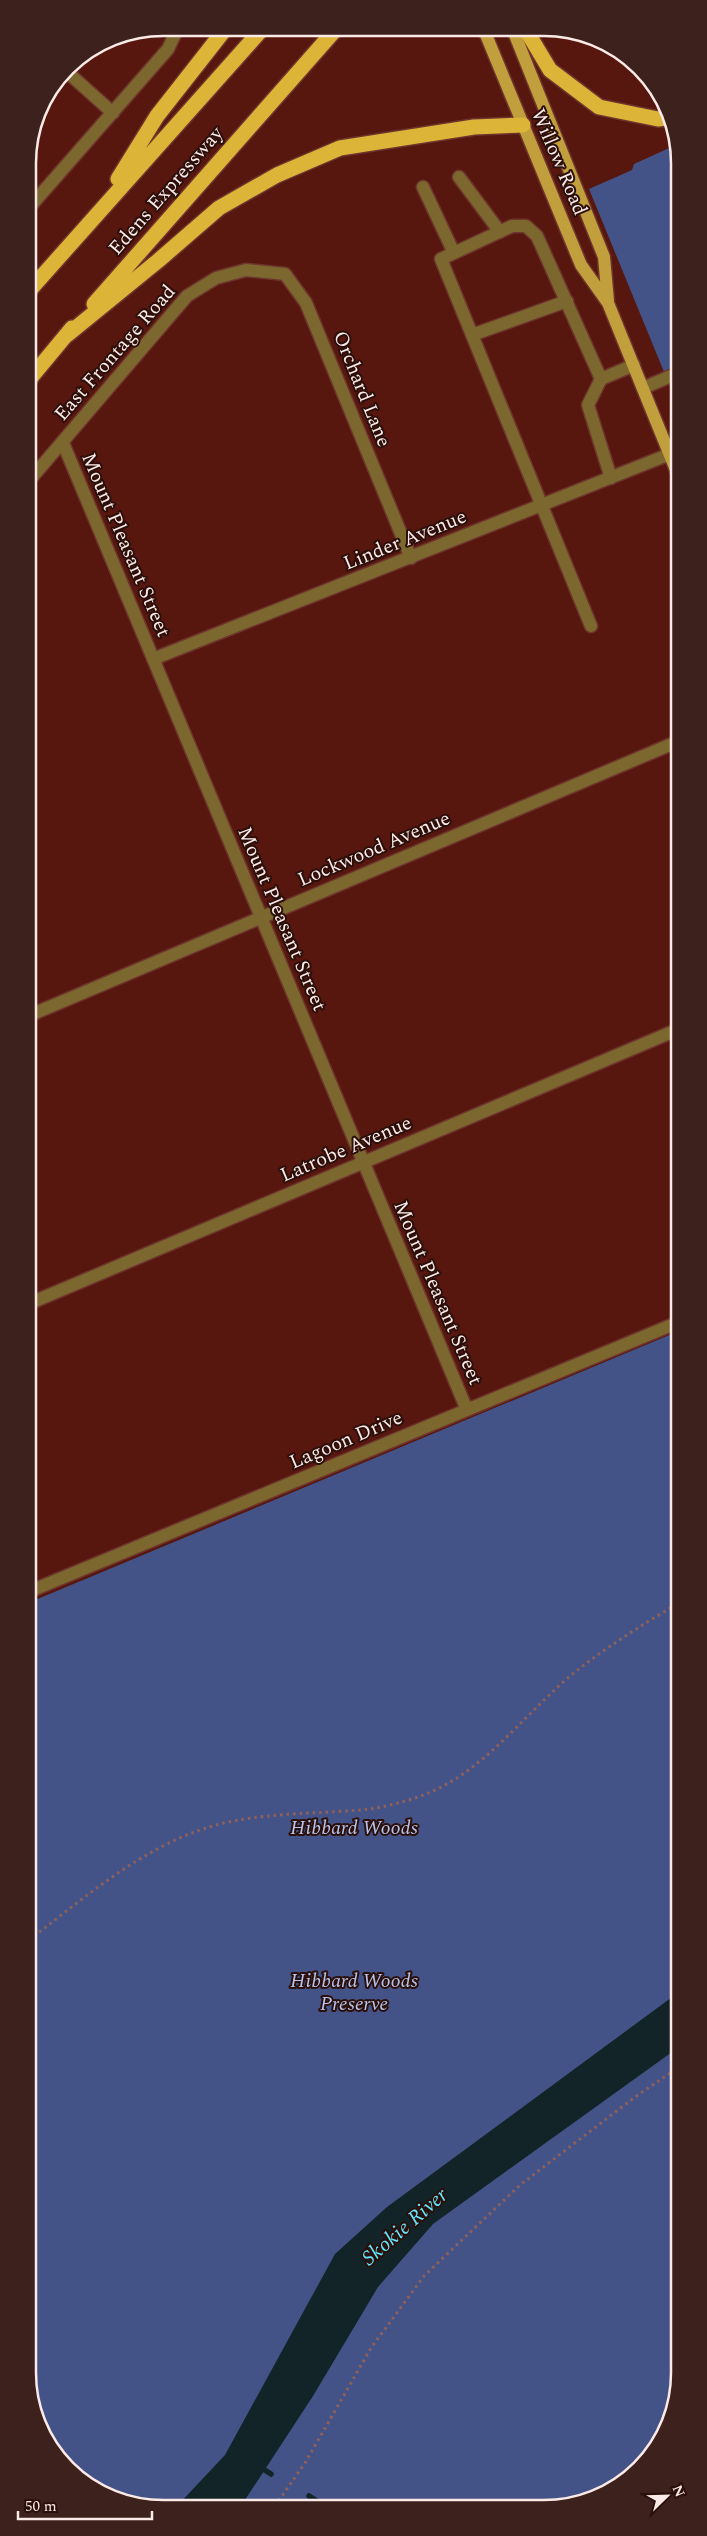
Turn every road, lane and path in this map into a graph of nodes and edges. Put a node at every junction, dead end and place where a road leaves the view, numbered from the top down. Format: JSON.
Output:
{"nodes":[{"id":1,"x":487,"y":36,"type":"edge"},
{"id":2,"x":515,"y":36,"type":"edge"},
{"id":3,"x":530,"y":36,"type":"edge"},
{"id":4,"x":174,"y":37,"type":"edge"},
{"id":5,"x":219,"y":37,"type":"edge"},
{"id":6,"x":255,"y":37,"type":"edge"},
{"id":7,"x":329,"y":37,"type":"edge"},
{"id":8,"x":71,"y":76,"type":"edge"},
{"id":9,"x":113,"y":113,"type":"junction"},
{"id":10,"x":662,"y":118,"type":"edge"},
{"id":11,"x":523,"y":125,"type":"junction"},
{"id":12,"x":459,"y":177,"type":"dead end"},
{"id":13,"x":423,"y":187,"type":"dead end"},
{"id":14,"x":37,"y":200,"type":"edge"},
{"id":15,"x":96,"y":215,"type":"junction"},
{"id":16,"x":500,"y":232,"type":"junction"},
{"id":17,"x":454,"y":253,"type":"junction"},
{"id":18,"x":246,"y":270,"type":"joint"},
{"id":19,"x":37,"y":282,"type":"edge"},
{"id":20,"x":568,"y":301,"type":"junction"},
{"id":21,"x":608,"y":303,"type":"junction"},
{"id":22,"x":67,"y":335,"type":"junction"},
{"id":23,"x":472,"y":336,"type":"junction"},
{"id":24,"x":634,"y":365,"type":"junction"},
{"id":25,"x":37,"y":370,"type":"edge"},
{"id":26,"x":671,"y":376,"type":"edge"},
{"id":27,"x":601,"y":379,"type":"junction"},
{"id":28,"x":643,"y":388,"type":"junction"},
{"id":29,"x":63,"y":443,"type":"junction"},
{"id":30,"x":670,"y":454,"type":"joint"},
{"id":31,"x":37,"y":472,"type":"edge"},
{"id":32,"x":611,"y":478,"type":"junction"},
{"id":33,"x":541,"y":506,"type":"junction"},
{"id":34,"x":411,"y":558,"type":"junction"},
{"id":35,"x":591,"y":626,"type":"dead end"},
{"id":36,"x":153,"y":659,"type":"junction"},
{"id":37,"x":671,"y":744,"type":"edge"},
{"id":38,"x":261,"y":917,"type":"junction"},
{"id":39,"x":37,"y":1012,"type":"edge"},
{"id":40,"x":671,"y":1033,"type":"edge"},
{"id":41,"x":363,"y":1162,"type":"junction"},
{"id":42,"x":36,"y":1300,"type":"edge"},
{"id":43,"x":670,"y":1326,"type":"edge"},
{"id":44,"x":467,"y":1410,"type":"junction"},
{"id":45,"x":36,"y":1589,"type":"edge"},
{"id":46,"x":670,"y":1608,"type":"edge"},
{"id":47,"x":36,"y":1934,"type":"edge"},
{"id":48,"x":670,"y":2073,"type":"edge"},
{"id":49,"x":280,"y":2500,"type":"edge"}],
"edges":[{"from":1,"to":11,"type":"main road","name":"Willow Road"},
{"from":2,"to":21,"type":"main road","name":"Willow Road"},
{"from":3,"to":10,"type":"highway"},
{"from":4,"to":9,"type":"street"},
{"from":5,"to":15,"type":"highway"},
{"from":6,"to":15,"type":"highway","name":"Edens Expressway"},
{"from":7,"to":22,"type":"highway","name":"Edens Expressway"},
{"from":8,"to":9,"type":"street"},
{"from":9,"to":14,"type":"street"},
{"from":11,"to":21,"type":"main road","name":"Willow Road"},
{"from":11,"to":22,"type":"highway"},
{"from":12,"to":16,"type":"street"},
{"from":13,"to":17,"type":"street"},
{"from":15,"to":19,"type":"highway","name":"Edens Expressway"},
{"from":16,"to":17,"type":"street"},
{"from":16,"to":20,"type":"street"},
{"from":17,"to":23,"type":"street"},
{"from":18,"to":29,"type":"street","name":"East Frontage Road"},
{"from":18,"to":34,"type":"street","name":"Orchard Lane"},
{"from":20,"to":23,"type":"street"},
{"from":20,"to":27,"type":"street"},
{"from":21,"to":24,"type":"main road","name":"Willow Road"},
{"from":22,"to":25,"type":"highway","name":"Edens Expressway"},
{"from":23,"to":33,"type":"street"},
{"from":24,"to":27,"type":"street"},
{"from":24,"to":28,"type":"main road","name":"Willow Road"},
{"from":26,"to":28,"type":"street"},
{"from":27,"to":32,"type":"street"},
{"from":28,"to":30,"type":"main road","name":"Willow Road"},
{"from":29,"to":31,"type":"street","name":"East Frontage Road"},
{"from":29,"to":36,"type":"street","name":"Mount Pleasant Street"},
{"from":30,"to":32,"type":"street","name":"Linder Avenue"},
{"from":32,"to":33,"type":"street","name":"Linder Avenue"},
{"from":33,"to":34,"type":"street","name":"Linder Avenue"},
{"from":33,"to":35,"type":"street"},
{"from":34,"to":36,"type":"street","name":"Linder Avenue"},
{"from":36,"to":38,"type":"street","name":"Mount Pleasant Street"},
{"from":37,"to":38,"type":"street","name":"Lockwood Avenue"},
{"from":38,"to":39,"type":"street","name":"Lockwood Avenue"},
{"from":38,"to":41,"type":"street","name":"Mount Pleasant Street"},
{"from":40,"to":41,"type":"street","name":"Latrobe Avenue"},
{"from":41,"to":42,"type":"street","name":"Latrobe Avenue"},
{"from":41,"to":44,"type":"street","name":"Mount Pleasant Street"},
{"from":43,"to":44,"type":"street","name":"Lagoon Drive"},
{"from":44,"to":45,"type":"street","name":"Lagoon Drive"},
{"from":46,"to":47,"type":"path"},
{"from":48,"to":49,"type":"path"}]}
